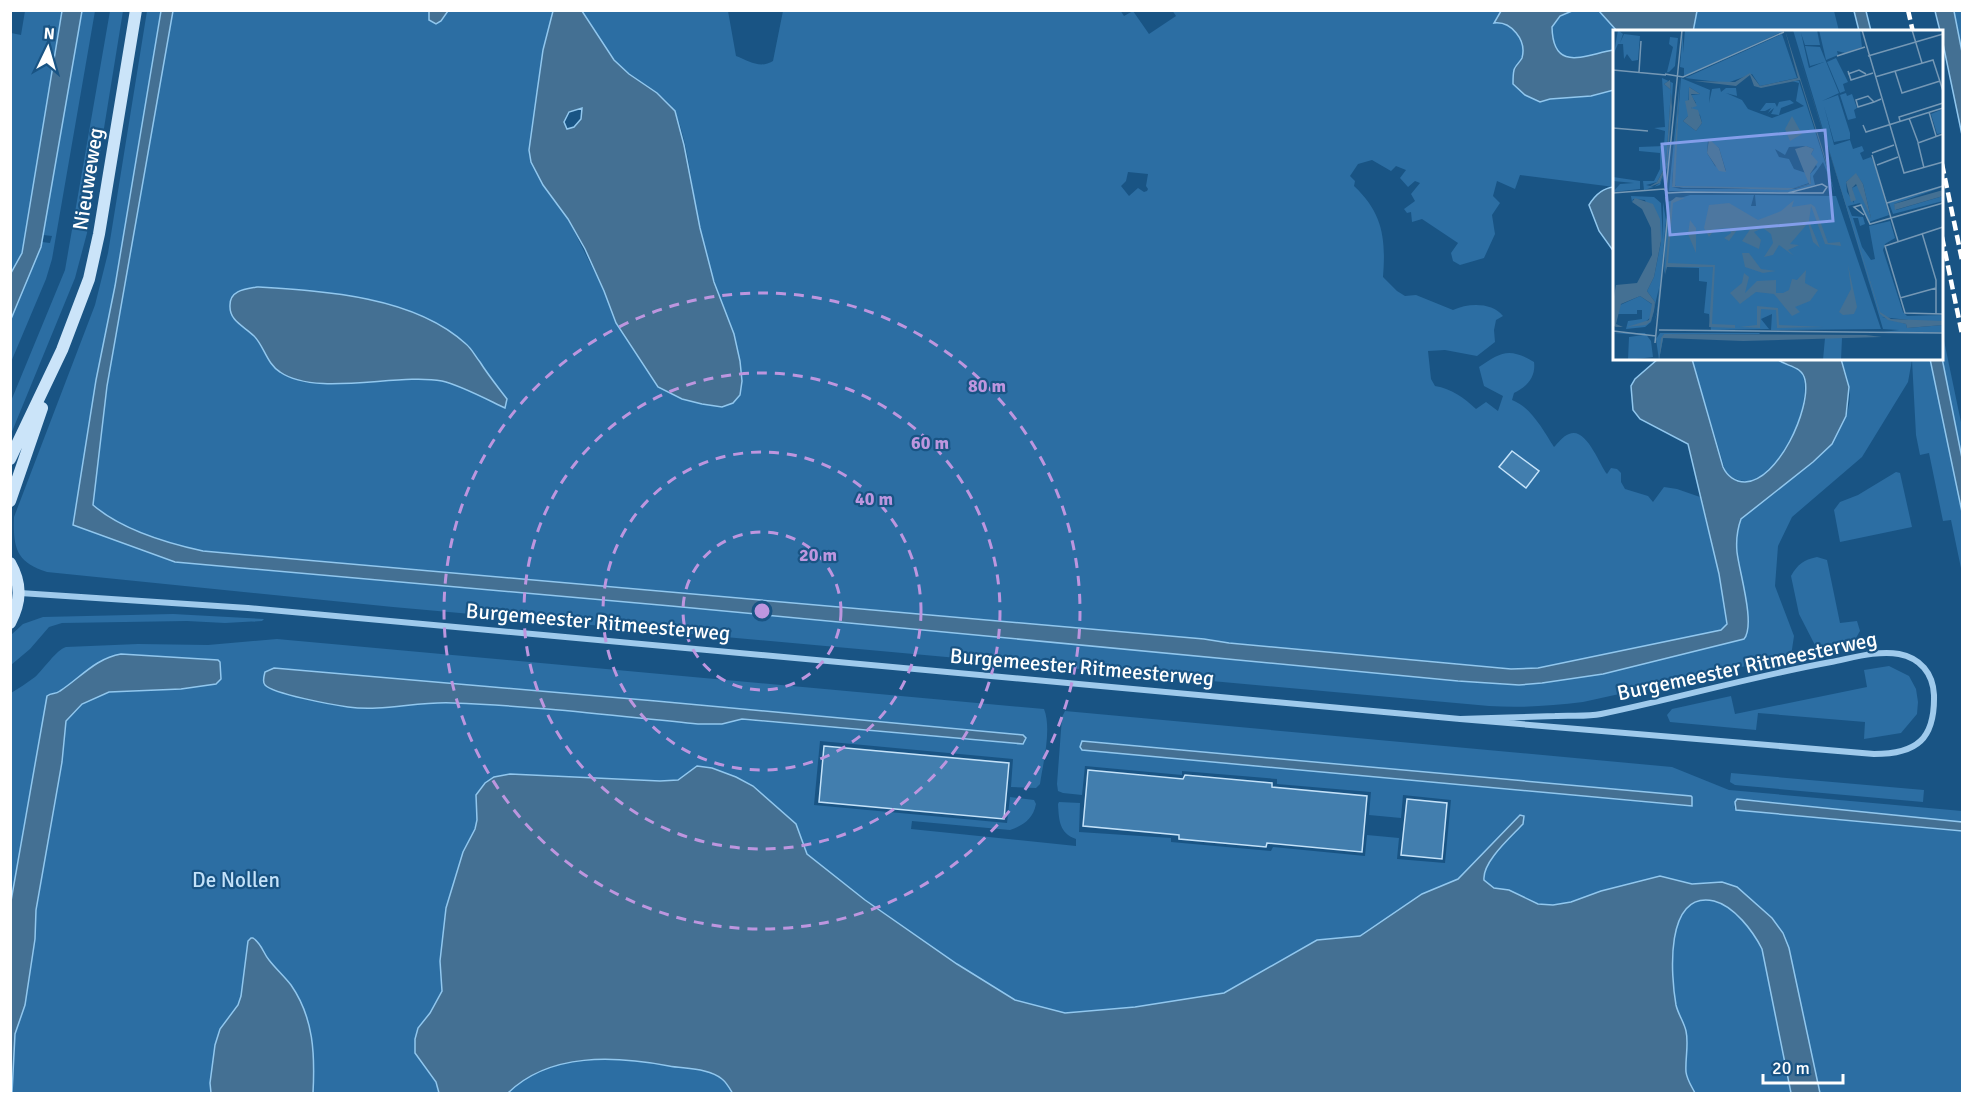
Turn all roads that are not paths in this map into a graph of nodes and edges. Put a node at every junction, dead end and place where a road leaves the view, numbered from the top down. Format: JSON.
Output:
{"nodes":[{"id":1,"x":136,"y":10,"type":"edge"},
{"id":2,"x":62,"y":350,"type":"junction"},
{"id":3,"x":10,"y":459,"type":"edge"},
{"id":4,"x":10,"y":501,"type":"edge"},
{"id":5,"x":10,"y":563,"type":"edge"},
{"id":6,"x":20,"y":593,"type":"junction"},
{"id":7,"x":10,"y":623,"type":"edge"},
{"id":8,"x":1460,"y":719,"type":"junction"}],
"edges":[{"from":1,"to":2,"type":"street","name":"Nieuweweg"},
{"from":2,"to":3,"type":"street","name":"Nieuweweg"},
{"from":2,"to":4,"type":"street","name":"Nieuweweg"},
{"from":5,"to":6,"type":"street"},
{"from":6,"to":7,"type":"street"},
{"from":6,"to":8,"type":"street","name":"Burgemeester Ritmeesterweg"},
{"from":8,"to":8,"type":"street","name":"Burgemeester Ritmeesterweg"}]}
